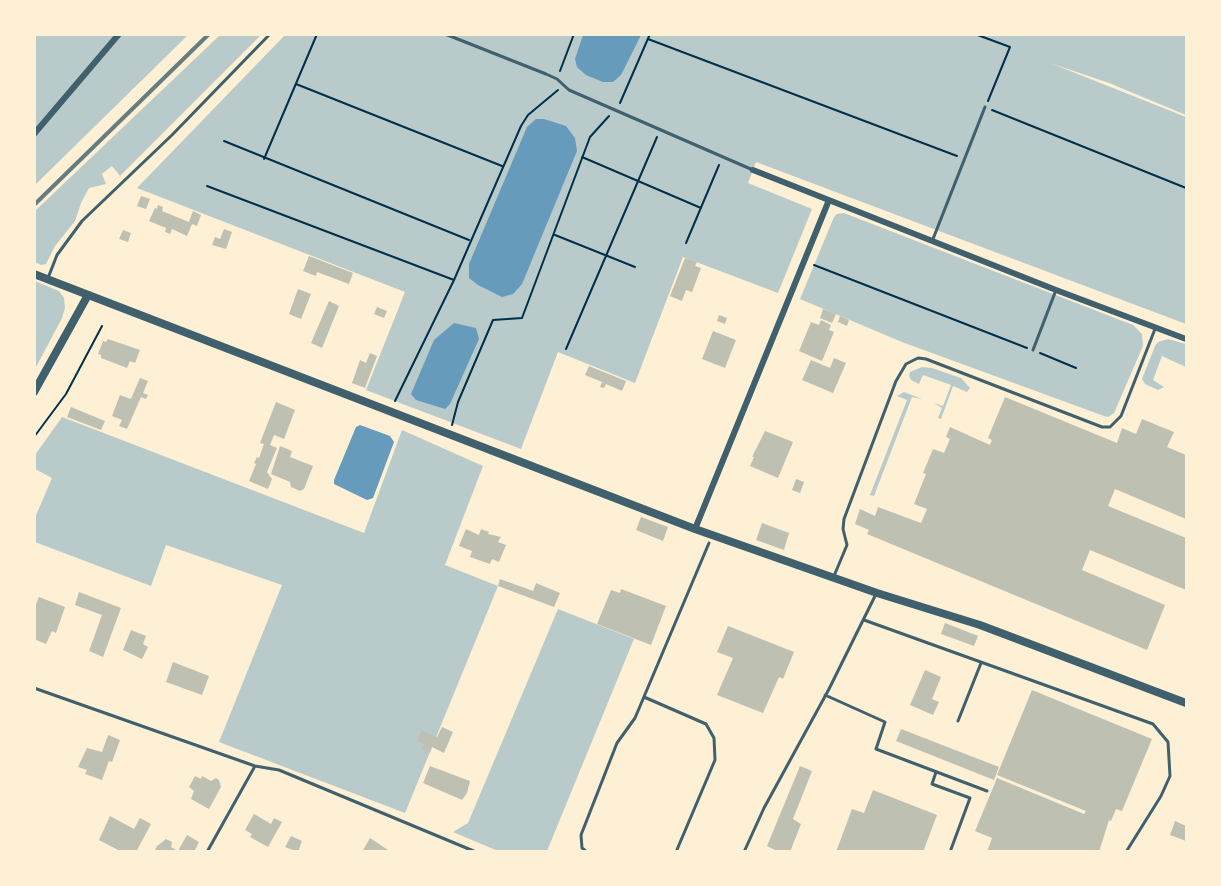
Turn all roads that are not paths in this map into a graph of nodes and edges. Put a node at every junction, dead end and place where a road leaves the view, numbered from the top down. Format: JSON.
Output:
{"nodes":[{"id":1,"x":119,"y":34,"type":"edge"},
{"id":2,"x":270,"y":34,"type":"edge"},
{"id":3,"x":445,"y":34,"type":"edge"},
{"id":4,"x":986,"y":107,"type":"road end"},
{"id":5,"x":34,"y":134,"type":"edge"},
{"id":6,"x":753,"y":170,"type":"joint"},
{"id":7,"x":829,"y":200,"type":"junction"},
{"id":8,"x":932,"y":241,"type":"junction"},
{"id":9,"x":34,"y":274,"type":"edge"},
{"id":10,"x":47,"y":279,"type":"junction"},
{"id":11,"x":1056,"y":290,"type":"junction"},
{"id":12,"x":88,"y":295,"type":"junction"},
{"id":13,"x":1156,"y":327,"type":"junction"},
{"id":14,"x":1186,"y":339,"type":"edge"},
{"id":15,"x":1033,"y":350,"type":"road end"},
{"id":16,"x":34,"y":392,"type":"edge"},
{"id":17,"x":695,"y":529,"type":"junction"},
{"id":18,"x":709,"y":543,"type":"dead end"},
{"id":19,"x":833,"y":578,"type":"junction"},
{"id":20,"x":877,"y":593,"type":"junction"},
{"id":21,"x":864,"y":620,"type":"junction"},
{"id":22,"x":981,"y":663,"type":"junction"},
{"id":23,"x":34,"y":688,"type":"edge"},
{"id":24,"x":825,"y":695,"type":"junction"},
{"id":25,"x":644,"y":697,"type":"junction"},
{"id":26,"x":1186,"y":703,"type":"edge"},
{"id":27,"x":958,"y":721,"type":"dead end"},
{"id":28,"x":255,"y":766,"type":"junction"},
{"id":29,"x":936,"y":771,"type":"junction"},
{"id":30,"x":987,"y":791,"type":"dead end"},
{"id":31,"x":207,"y":852,"type":"edge"},
{"id":32,"x":476,"y":852,"type":"edge"},
{"id":33,"x":587,"y":852,"type":"edge"},
{"id":34,"x":676,"y":852,"type":"edge"},
{"id":35,"x":744,"y":852,"type":"edge"},
{"id":36,"x":950,"y":852,"type":"edge"},
{"id":37,"x":1126,"y":852,"type":"edge"}],
"edges":[{"from":1,"to":5,"type":"street"},
{"from":2,"to":10,"type":"lane"},
{"from":3,"to":6,"type":"lane"},
{"from":4,"to":8,"type":"lane"},
{"from":6,"to":7,"type":"street"},
{"from":7,"to":8,"type":"street"},
{"from":7,"to":17,"type":"street"},
{"from":8,"to":11,"type":"street"},
{"from":9,"to":10,"type":"street"},
{"from":10,"to":12,"type":"street"},
{"from":11,"to":13,"type":"street"},
{"from":11,"to":15,"type":"lane"},
{"from":12,"to":16,"type":"street"},
{"from":12,"to":17,"type":"street"},
{"from":13,"to":14,"type":"street"},
{"from":13,"to":19,"type":"lane"},
{"from":17,"to":19,"type":"street"},
{"from":18,"to":25,"type":"lane"},
{"from":19,"to":20,"type":"street"},
{"from":20,"to":21,"type":"lane"},
{"from":20,"to":26,"type":"street"},
{"from":21,"to":22,"type":"lane"},
{"from":21,"to":24,"type":"lane"},
{"from":22,"to":27,"type":"lane"},
{"from":22,"to":37,"type":"lane"},
{"from":23,"to":28,"type":"lane"},
{"from":24,"to":29,"type":"lane"},
{"from":24,"to":35,"type":"lane"},
{"from":25,"to":33,"type":"lane"},
{"from":25,"to":34,"type":"lane"},
{"from":28,"to":31,"type":"lane"},
{"from":28,"to":32,"type":"lane"},
{"from":29,"to":30,"type":"lane"},
{"from":29,"to":36,"type":"lane"}]}
